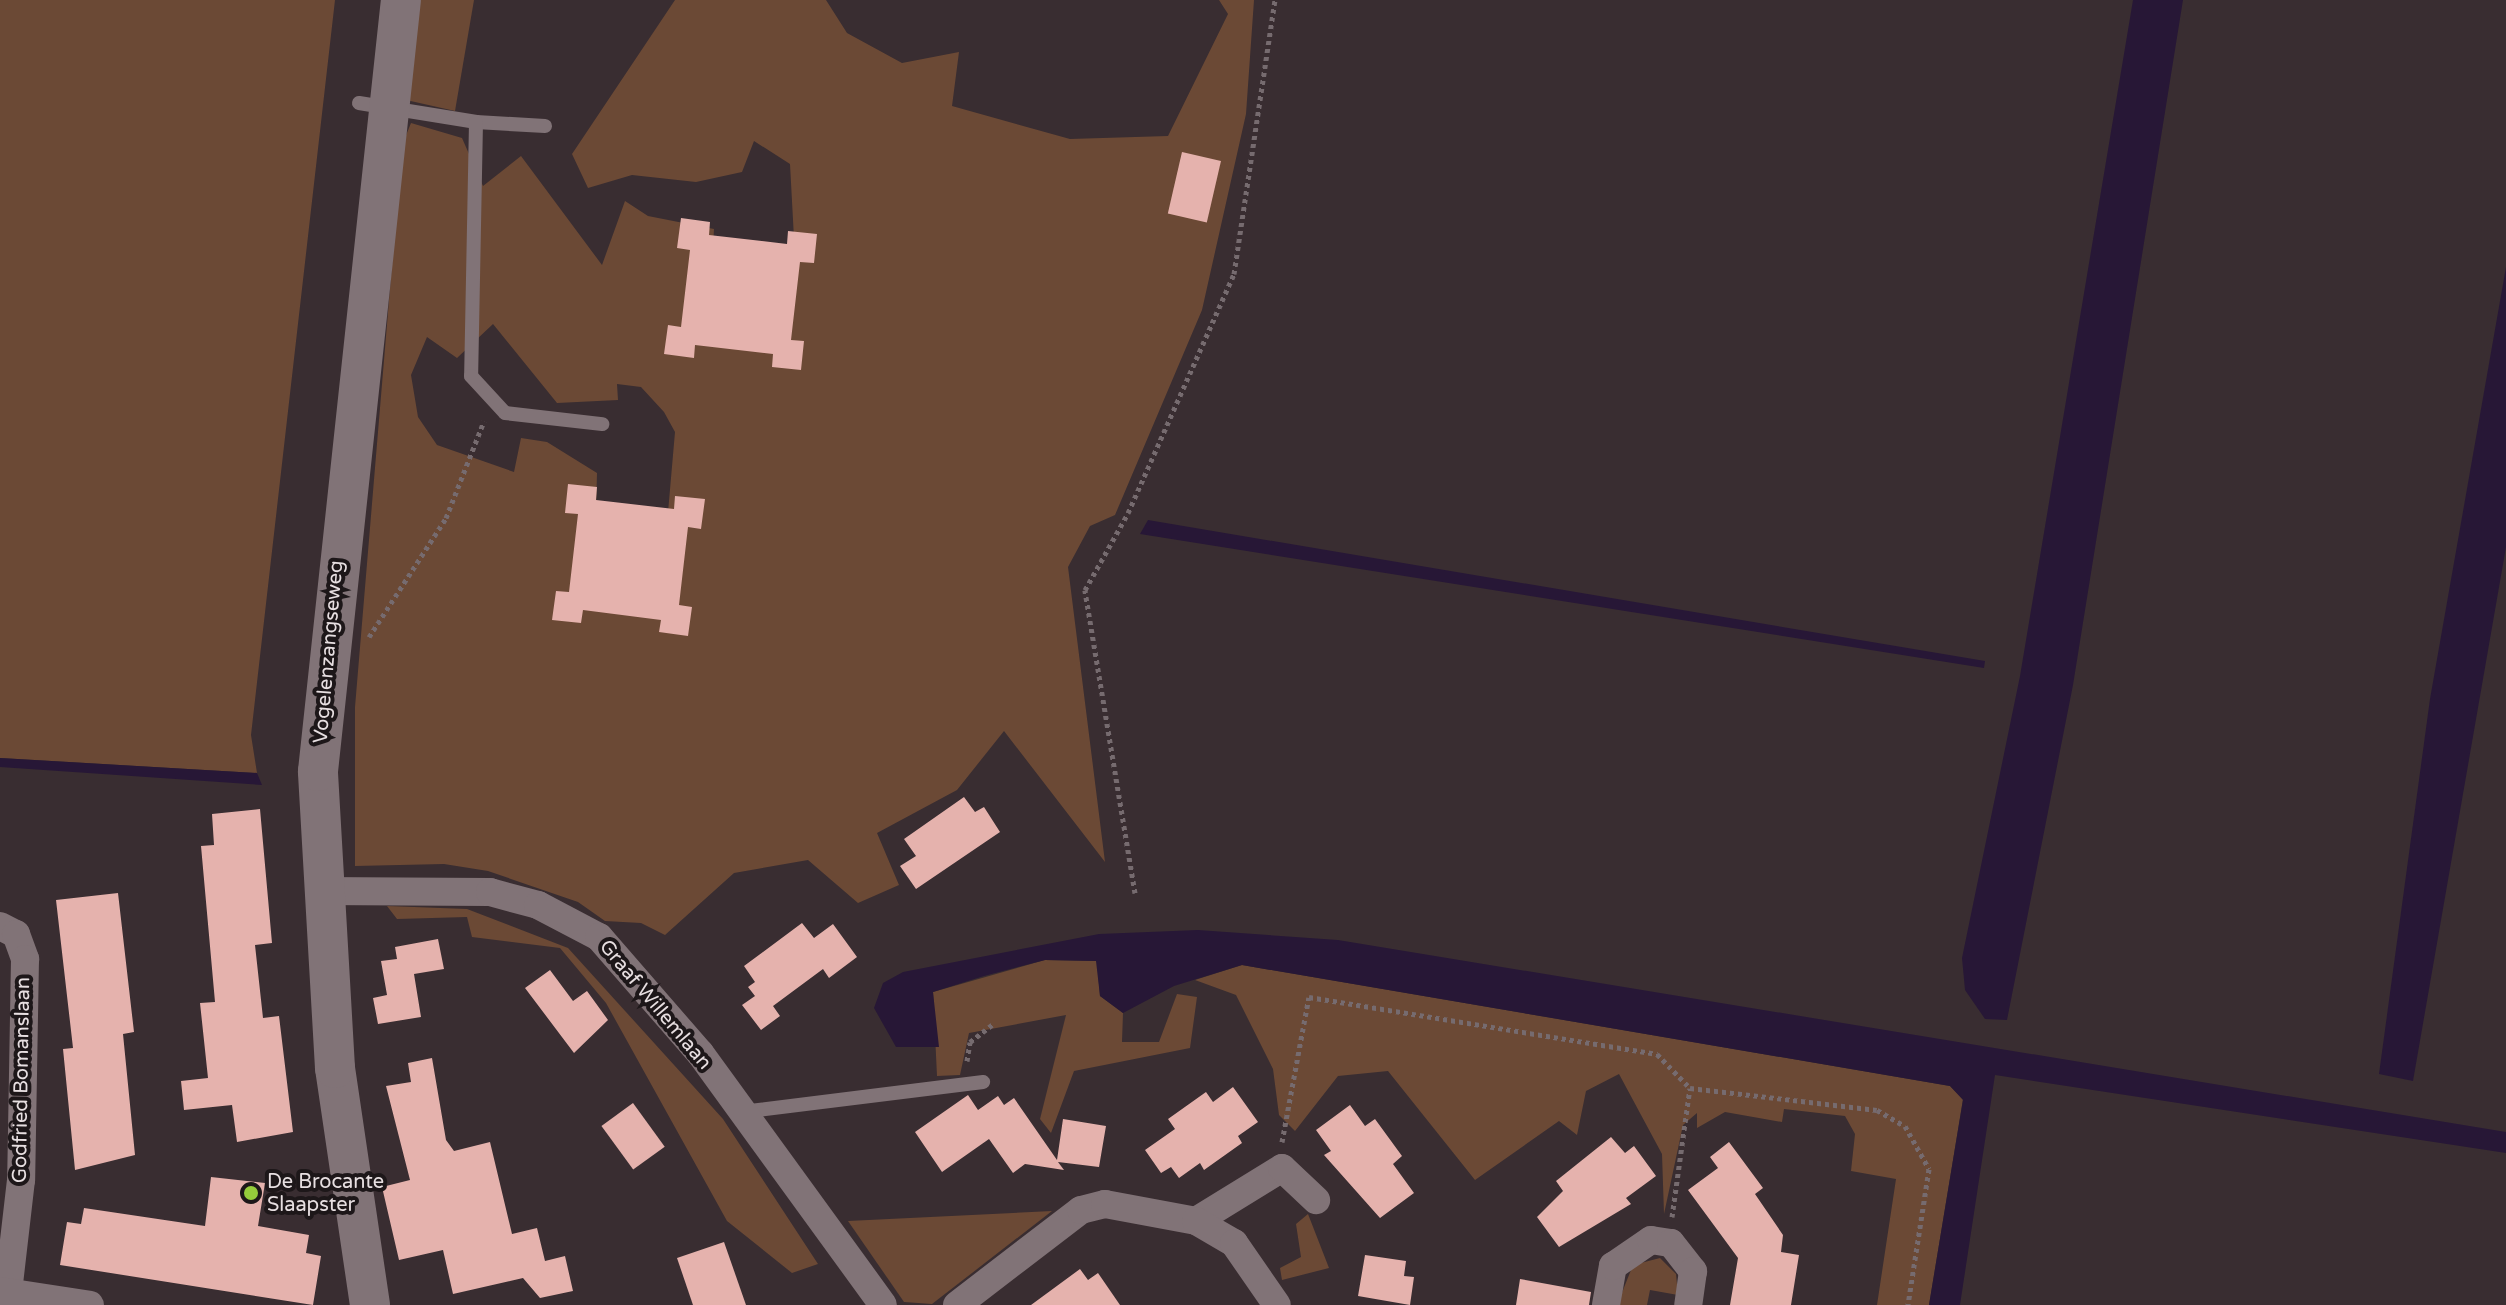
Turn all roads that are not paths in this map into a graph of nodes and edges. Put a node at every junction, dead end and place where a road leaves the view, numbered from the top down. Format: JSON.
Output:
{"nodes":[{"id":1,"x":401,"y":0,"type":"edge"},
{"id":2,"x":374,"y":105,"type":"junction"},
{"id":3,"x":476,"y":122,"type":"junction"},
{"id":4,"x":545,"y":126,"type":"dead end"},
{"id":5,"x":602,"y":424,"type":"dead end"},
{"id":6,"x":319,"y":891,"type":"junction"},
{"id":7,"x":0,"y":926,"type":"edge"},
{"id":8,"x":978,"y":1084,"type":"road end"},
{"id":9,"x":739,"y":1112,"type":"junction"},
{"id":10,"x":1316,"y":1200,"type":"dead end"},
{"id":11,"x":1196,"y":1221,"type":"junction"},
{"id":12,"x":4,"y":1292,"type":"edge"},
{"id":13,"x":90,"y":1305,"type":"edge"},
{"id":14,"x":370,"y":1305,"type":"edge"},
{"id":15,"x":883,"y":1305,"type":"edge"},
{"id":16,"x":957,"y":1305,"type":"edge"},
{"id":17,"x":1277,"y":1305,"type":"edge"},
{"id":18,"x":1606,"y":1305,"type":"edge"},
{"id":19,"x":1688,"y":1305,"type":"edge"}],
"edges":[{"from":1,"to":2,"type":"main road","name":"Vogelenzangseweg"},
{"from":2,"to":3,"type":"lane"},
{"from":2,"to":6,"type":"main road","name":"Vogelenzangseweg"},
{"from":3,"to":4,"type":"lane"},
{"from":3,"to":5,"type":"lane"},
{"from":6,"to":9,"type":"street","name":"Graaf Willemlaan"},
{"from":6,"to":14,"type":"main road","name":"Vogelenzangseweg"},
{"from":7,"to":12,"type":"street","name":"Godfried Bomanslaan"},
{"from":8,"to":9,"type":"lane"},
{"from":9,"to":15,"type":"street","name":"Graaf Willemlaan"},
{"from":10,"to":11,"type":"street"},
{"from":11,"to":16,"type":"street"},
{"from":11,"to":17,"type":"street"},
{"from":12,"to":13,"type":"street"},
{"from":18,"to":19,"type":"street"}]}
